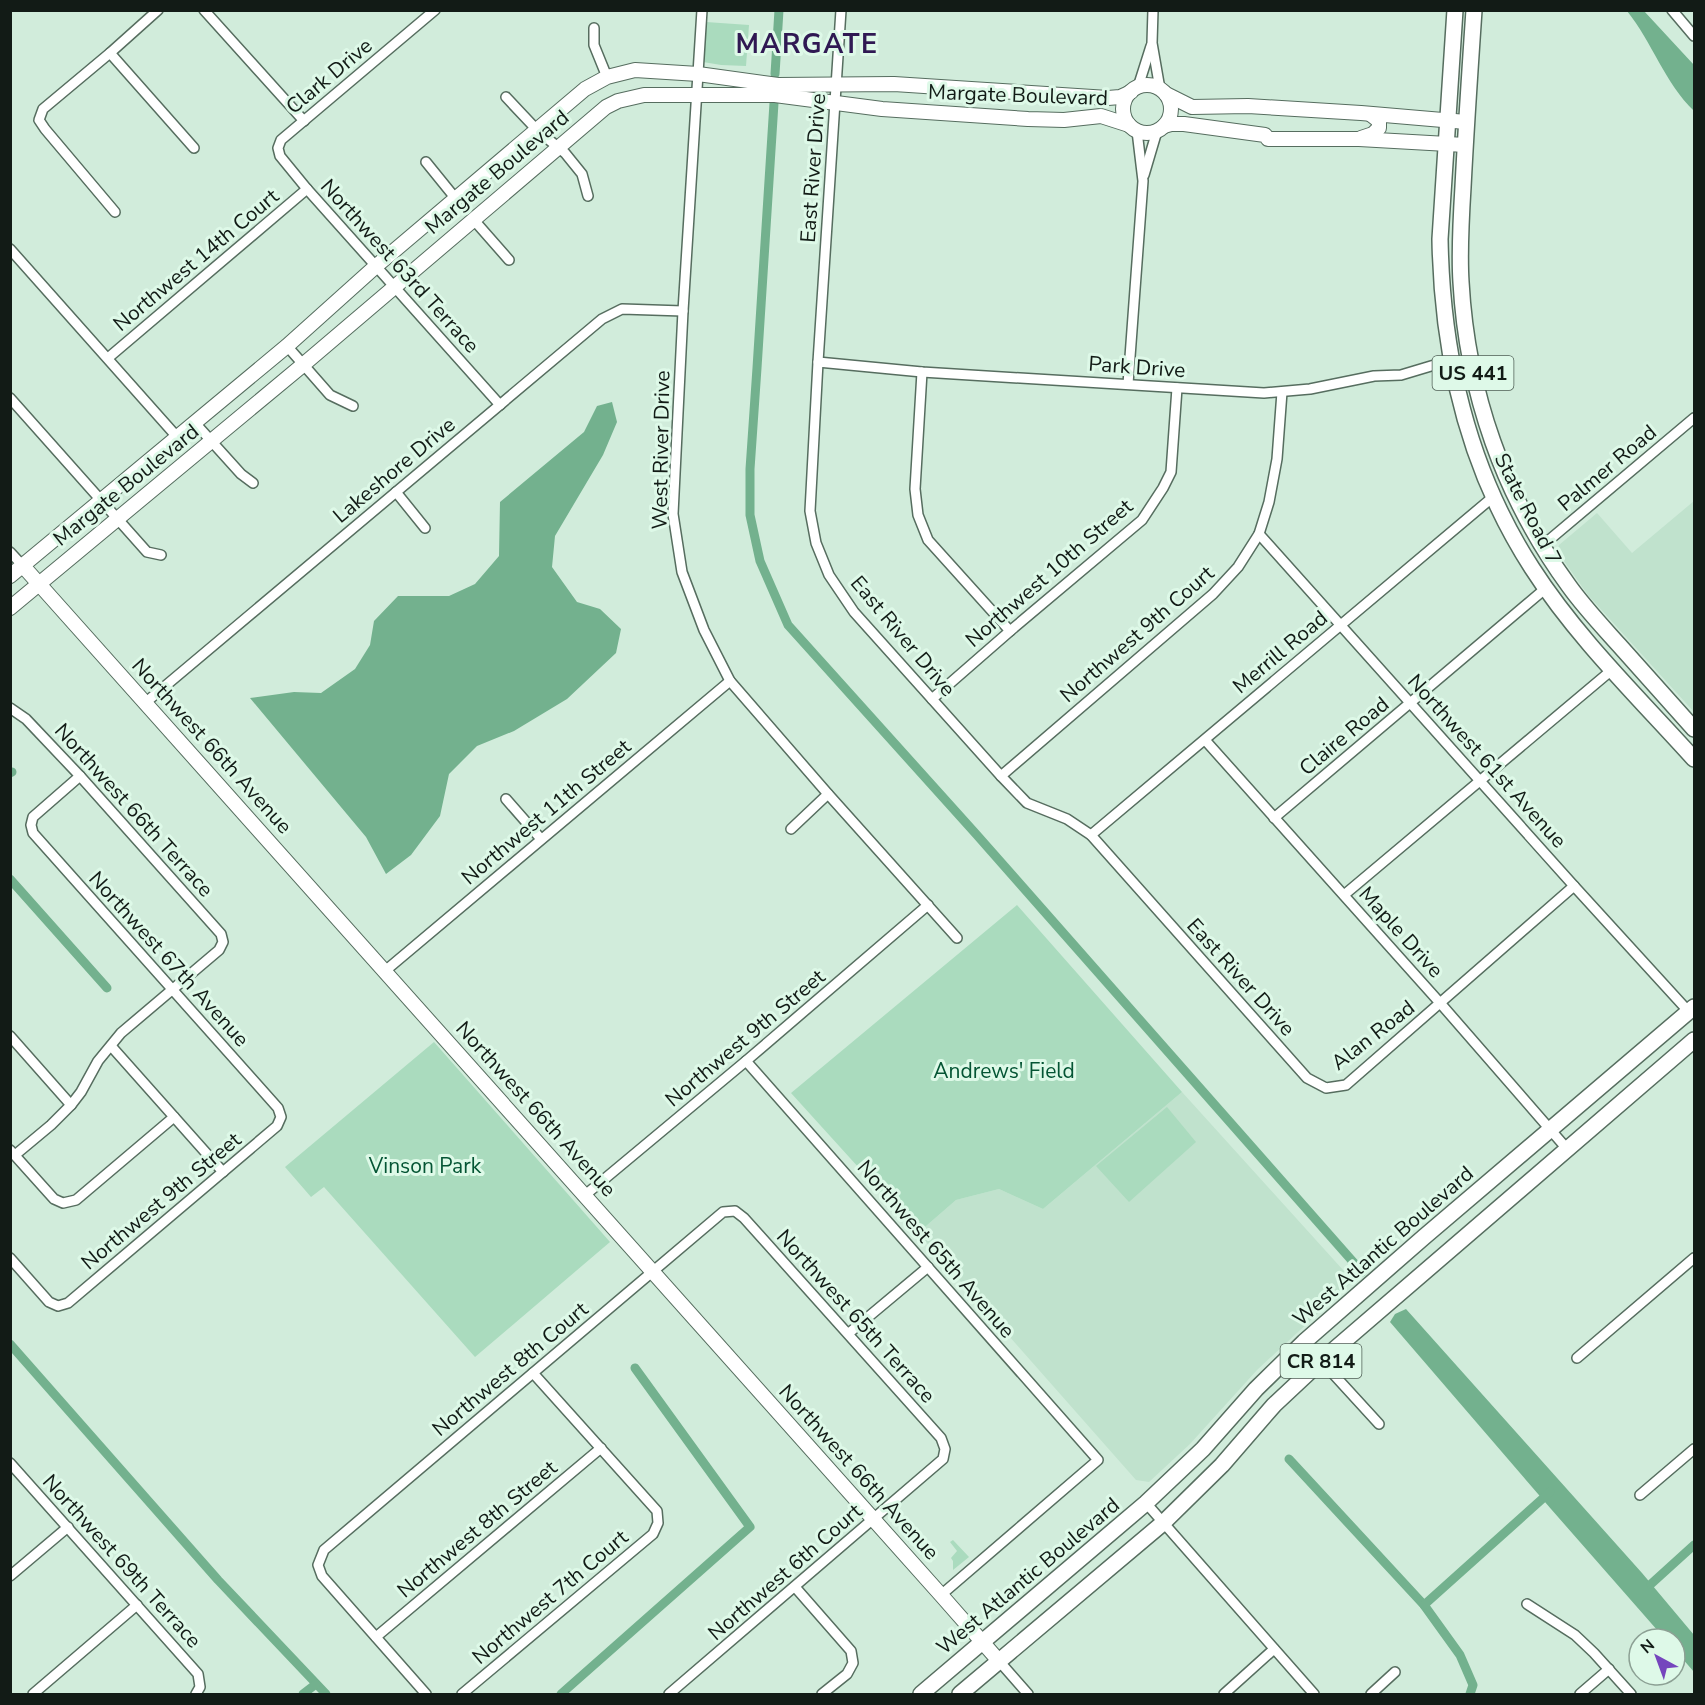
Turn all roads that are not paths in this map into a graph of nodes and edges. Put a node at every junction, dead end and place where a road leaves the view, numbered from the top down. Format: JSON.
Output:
{"nodes":[{"id":1,"x":158,"y":10,"type":"edge"},
{"id":2,"x":204,"y":10,"type":"edge"},
{"id":3,"x":435,"y":10,"type":"edge"},
{"id":4,"x":702,"y":10,"type":"edge"},
{"id":5,"x":842,"y":10,"type":"edge"},
{"id":6,"x":1153,"y":10,"type":"edge"},
{"id":7,"x":1455,"y":10,"type":"edge"},
{"id":8,"x":1474,"y":10,"type":"edge"},
{"id":9,"x":1672,"y":10,"type":"edge"},
{"id":10,"x":594,"y":28,"type":"dead end"},
{"id":11,"x":1695,"y":36,"type":"edge"},
{"id":12,"x":1152,"y":43,"type":"junction"},
{"id":13,"x":110,"y":53,"type":"junction"},
{"id":14,"x":698,"y":74,"type":"junction"},
{"id":15,"x":607,"y":77,"type":"junction"},
{"id":16,"x":837,"y":84,"type":"junction"},
{"id":17,"x":1134,"y":90,"type":"junction"},
{"id":18,"x":1163,"y":92,"type":"junction"},
{"id":19,"x":697,"y":94,"type":"junction"},
{"id":20,"x":506,"y":97,"type":"dead end"},
{"id":21,"x":835,"y":103,"type":"junction"},
{"id":22,"x":1370,"y":114,"type":"junction"},
{"id":23,"x":304,"y":121,"type":"junction"},
{"id":24,"x":1447,"y":121,"type":"junction"},
{"id":25,"x":1466,"y":122,"type":"junction"},
{"id":26,"x":1133,"y":128,"type":"junction"},
{"id":27,"x":1161,"y":129,"type":"junction"},
{"id":28,"x":537,"y":130,"type":"junction"},
{"id":29,"x":1359,"y":139,"type":"junction"},
{"id":30,"x":1446,"y":144,"type":"junction"},
{"id":31,"x":1465,"y":145,"type":"junction"},
{"id":32,"x":194,"y":148,"type":"dead end"},
{"id":33,"x":278,"y":148,"type":"joint"},
{"id":34,"x":558,"y":148,"type":"junction"},
{"id":35,"x":426,"y":162,"type":"dead end"},
{"id":36,"x":1143,"y":181,"type":"junction"},
{"id":37,"x":308,"y":189,"type":"junction"},
{"id":38,"x":588,"y":196,"type":"dead end"},
{"id":39,"x":456,"y":199,"type":"junction"},
{"id":40,"x":115,"y":212,"type":"dead end"},
{"id":41,"x":473,"y":219,"type":"junction"},
{"id":42,"x":10,"y":249,"type":"edge"},
{"id":43,"x":509,"y":260,"type":"dead end"},
{"id":44,"x":375,"y":267,"type":"junction"},
{"id":45,"x":394,"y":287,"type":"junction"},
{"id":46,"x":683,"y":311,"type":"junction"},
{"id":47,"x":287,"y":346,"type":"junction"},
{"id":48,"x":108,"y":358,"type":"junction"},
{"id":49,"x":1450,"y":360,"type":"junction"},
{"id":50,"x":818,"y":362,"type":"junction"},
{"id":51,"x":304,"y":364,"type":"junction"},
{"id":52,"x":922,"y":372,"type":"junction"},
{"id":53,"x":1128,"y":384,"type":"junction"},
{"id":54,"x":1177,"y":388,"type":"junction"},
{"id":55,"x":1282,"y":392,"type":"junction"},
{"id":56,"x":10,"y":398,"type":"edge"},
{"id":57,"x":1480,"y":404,"type":"junction"},
{"id":58,"x":500,"y":405,"type":"junction"},
{"id":59,"x":353,"y":406,"type":"dead end"},
{"id":60,"x":1695,"y":418,"type":"edge"},
{"id":61,"x":195,"y":423,"type":"junction"},
{"id":62,"x":177,"y":438,"type":"junction"},
{"id":63,"x":212,"y":442,"type":"junction"},
{"id":64,"x":253,"y":483,"type":"dead end"},
{"id":65,"x":396,"y":492,"type":"junction"},
{"id":66,"x":1493,"y":497,"type":"junction"},
{"id":67,"x":102,"y":500,"type":"junction"},
{"id":68,"x":118,"y":518,"type":"junction"},
{"id":69,"x":1508,"y":526,"type":"junction"},
{"id":70,"x":424,"y":528,"type":"dead end"},
{"id":71,"x":1259,"y":534,"type":"junction"},
{"id":72,"x":1542,"y":546,"type":"junction"},
{"id":73,"x":10,"y":552,"type":"edge"},
{"id":74,"x":161,"y":555,"type":"dead end"},
{"id":75,"x":22,"y":566,"type":"junction"},
{"id":76,"x":10,"y":576,"type":"edge"},
{"id":77,"x":39,"y":584,"type":"junction"},
{"id":78,"x":1546,"y":588,"type":"junction"},
{"id":79,"x":10,"y":608,"type":"edge"},
{"id":80,"x":1341,"y":625,"type":"junction"},
{"id":81,"x":1010,"y":631,"type":"junction"},
{"id":82,"x":1588,"y":641,"type":"junction"},
{"id":83,"x":1631,"y":659,"type":"junction"},
{"id":84,"x":1613,"y":669,"type":"junction"},
{"id":85,"x":730,"y":681,"type":"junction"},
{"id":86,"x":1653,"y":683,"type":"junction"},
{"id":87,"x":932,"y":699,"type":"junction"},
{"id":88,"x":146,"y":703,"type":"junction"},
{"id":89,"x":1411,"y":703,"type":"junction"},
{"id":90,"x":10,"y":708,"type":"edge"},
{"id":91,"x":1695,"y":729,"type":"edge"},
{"id":92,"x":1205,"y":740,"type":"junction"},
{"id":93,"x":1695,"y":759,"type":"edge"},
{"id":94,"x":80,"y":776,"type":"junction"},
{"id":95,"x":1001,"y":776,"type":"junction"},
{"id":96,"x":1481,"y":781,"type":"junction"},
{"id":97,"x":828,"y":794,"type":"junction"},
{"id":98,"x":506,"y":799,"type":"dead end"},
{"id":99,"x":1275,"y":818,"type":"junction"},
{"id":100,"x":791,"y":830,"type":"dead end"},
{"id":101,"x":1091,"y":835,"type":"junction"},
{"id":102,"x":541,"y":839,"type":"junction"},
{"id":103,"x":1574,"y":886,"type":"junction"},
{"id":104,"x":1344,"y":895,"type":"junction"},
{"id":105,"x":928,"y":905,"type":"junction"},
{"id":106,"x":957,"y":938,"type":"dead end"},
{"id":107,"x":385,"y":970,"type":"junction"},
{"id":108,"x":171,"y":989,"type":"junction"},
{"id":109,"x":1441,"y":1004,"type":"junction"},
{"id":110,"x":1692,"y":1009,"type":"edge"},
{"id":111,"x":10,"y":1036,"type":"edge"},
{"id":112,"x":1695,"y":1040,"type":"edge"},
{"id":113,"x":111,"y":1046,"type":"junction"},
{"id":114,"x":746,"y":1061,"type":"junction"},
{"id":115,"x":1326,"y":1088,"type":"joint"},
{"id":116,"x":71,"y":1105,"type":"junction"},
{"id":117,"x":174,"y":1117,"type":"junction"},
{"id":118,"x":281,"y":1117,"type":"joint"},
{"id":119,"x":1550,"y":1129,"type":"junction"},
{"id":120,"x":1568,"y":1150,"type":"junction"},
{"id":121,"x":13,"y":1152,"type":"edge"},
{"id":122,"x":223,"y":1172,"type":"junction"},
{"id":123,"x":584,"y":1196,"type":"junction"},
{"id":124,"x":735,"y":1211,"type":"joint"},
{"id":125,"x":10,"y":1258,"type":"edge"},
{"id":126,"x":1695,"y":1258,"type":"edge"},
{"id":127,"x":928,"y":1267,"type":"junction"},
{"id":128,"x":653,"y":1272,"type":"junction"},
{"id":129,"x":849,"y":1333,"type":"junction"},
{"id":130,"x":1304,"y":1342,"type":"junction"},
{"id":131,"x":1577,"y":1358,"type":"dead end"},
{"id":132,"x":1320,"y":1361,"type":"junction"},
{"id":133,"x":533,"y":1373,"type":"junction"},
{"id":134,"x":1378,"y":1424,"type":"dead end"},
{"id":135,"x":601,"y":1448,"type":"junction"},
{"id":136,"x":945,"y":1449,"type":"joint"},
{"id":137,"x":1695,"y":1449,"type":"edge"},
{"id":138,"x":10,"y":1463,"type":"edge"},
{"id":139,"x":1640,"y":1496,"type":"dead end"},
{"id":140,"x":1146,"y":1503,"type":"junction"},
{"id":141,"x":874,"y":1520,"type":"junction"},
{"id":142,"x":1163,"y":1523,"type":"junction"},
{"id":143,"x":68,"y":1527,"type":"junction"},
{"id":144,"x":10,"y":1576,"type":"edge"},
{"id":145,"x":795,"y":1587,"type":"junction"},
{"id":146,"x":941,"y":1594,"type":"junction"},
{"id":147,"x":1527,"y":1604,"type":"dead end"},
{"id":148,"x":137,"y":1605,"type":"junction"},
{"id":149,"x":376,"y":1637,"type":"junction"},
{"id":150,"x":983,"y":1642,"type":"junction"},
{"id":151,"x":1274,"y":1649,"type":"junction"},
{"id":152,"x":999,"y":1661,"type":"junction"},
{"id":153,"x":1609,"y":1669,"type":"junction"},
{"id":154,"x":1395,"y":1672,"type":"dead end"},
{"id":155,"x":198,"y":1691,"type":"edge"},
{"id":156,"x":33,"y":1695,"type":"edge"},
{"id":157,"x":426,"y":1695,"type":"edge"},
{"id":158,"x":462,"y":1695,"type":"edge"},
{"id":159,"x":669,"y":1695,"type":"edge"},
{"id":160,"x":822,"y":1695,"type":"edge"},
{"id":161,"x":921,"y":1695,"type":"edge"},
{"id":162,"x":960,"y":1695,"type":"edge"},
{"id":163,"x":1028,"y":1695,"type":"edge"},
{"id":164,"x":1224,"y":1695,"type":"edge"},
{"id":165,"x":1314,"y":1695,"type":"edge"},
{"id":166,"x":1371,"y":1695,"type":"edge"},
{"id":167,"x":1580,"y":1695,"type":"edge"},
{"id":168,"x":1631,"y":1695,"type":"edge"}],
"edges":[{"from":1,"to":13,"type":"street"},
{"from":2,"to":23,"type":"street"},
{"from":3,"to":23,"type":"street","name":"Clark Drive"},
{"from":4,"to":14,"type":"street","name":"West River Drive"},
{"from":5,"to":16,"type":"street","name":"East River Drive"},
{"from":6,"to":12,"type":"street"},
{"from":7,"to":24,"type":"main road","name":"State Road 7","number":"US 441"},
{"from":8,"to":25,"type":"main road","name":"State Road 7","number":"US 441"},
{"from":9,"to":11,"type":"street"},
{"from":10,"to":15,"type":"street"},
{"from":12,"to":17,"type":"street"},
{"from":12,"to":18,"type":"street"},
{"from":13,"to":32,"type":"street"},
{"from":13,"to":40,"type":"street"},
{"from":14,"to":15,"type":"street","name":"Margate Boulevard"},
{"from":14,"to":16,"type":"street","name":"Margate Boulevard"},
{"from":14,"to":19,"type":"street","name":"West River Drive"},
{"from":15,"to":28,"type":"street","name":"Margate Boulevard"},
{"from":16,"to":17,"type":"street","name":"Margate Boulevard"},
{"from":16,"to":21,"type":"street","name":"East River Drive"},
{"from":17,"to":18,"type":"street"},
{"from":17,"to":26,"type":"street"},
{"from":18,"to":22,"type":"street"},
{"from":18,"to":27,"type":"street"},
{"from":19,"to":21,"type":"street","name":"Margate Boulevard"},
{"from":19,"to":34,"type":"street","name":"Margate Boulevard"},
{"from":19,"to":46,"type":"street","name":"West River Drive"},
{"from":20,"to":28,"type":"street"},
{"from":21,"to":26,"type":"street","name":"Margate Boulevard"},
{"from":21,"to":50,"type":"street","name":"East River Drive"},
{"from":22,"to":24,"type":"street"},
{"from":22,"to":29,"type":"street"},
{"from":23,"to":33,"type":"street","name":"Clark Drive"},
{"from":24,"to":25,"type":"street"},
{"from":24,"to":30,"type":"main road","name":"State Road 7","number":"US 441"},
{"from":25,"to":31,"type":"main road","name":"State Road 7","number":"US 441"},
{"from":26,"to":27,"type":"street"},
{"from":26,"to":36,"type":"street"},
{"from":27,"to":29,"type":"street"},
{"from":27,"to":36,"type":"street"},
{"from":28,"to":34,"type":"street"},
{"from":28,"to":39,"type":"street","name":"Margate Boulevard"},
{"from":29,"to":30,"type":"street"},
{"from":30,"to":31,"type":"street"},
{"from":30,"to":49,"type":"main road","name":"State Road 7","number":"US 441"},
{"from":31,"to":57,"type":"main road","name":"State Road 7","number":"US 441"},
{"from":33,"to":37,"type":"street","name":"Northwest 63rd Terrace"},
{"from":34,"to":38,"type":"street"},
{"from":34,"to":41,"type":"street","name":"Margate Boulevard"},
{"from":35,"to":39,"type":"street"},
{"from":36,"to":53,"type":"street"},
{"from":37,"to":44,"type":"street","name":"Northwest 63rd Terrace"},
{"from":37,"to":48,"type":"street","name":"Northwest 14th Court"},
{"from":39,"to":44,"type":"street","name":"Margate Boulevard"},
{"from":41,"to":43,"type":"street"},
{"from":41,"to":45,"type":"street","name":"Margate Boulevard"},
{"from":42,"to":48,"type":"street"},
{"from":44,"to":45,"type":"street","name":"Northwest 63rd Terrace"},
{"from":44,"to":47,"type":"street","name":"Margate Boulevard"},
{"from":45,"to":51,"type":"street","name":"Margate Boulevard"},
{"from":45,"to":58,"type":"street","name":"Northwest 63rd Terrace"},
{"from":46,"to":58,"type":"street","name":"Lakeshore Drive"},
{"from":46,"to":85,"type":"street","name":"West River Drive"},
{"from":47,"to":51,"type":"street"},
{"from":47,"to":61,"type":"street","name":"Margate Boulevard"},
{"from":48,"to":62,"type":"street"},
{"from":49,"to":55,"type":"street","name":"Park Drive"},
{"from":49,"to":57,"type":"main road"},
{"from":49,"to":66,"type":"main road","name":"State Road 7","number":"US 441"},
{"from":50,"to":52,"type":"street","name":"Park Drive"},
{"from":50,"to":87,"type":"street","name":"East River Drive"},
{"from":51,"to":59,"type":"street"},
{"from":51,"to":63,"type":"street","name":"Margate Boulevard"},
{"from":52,"to":53,"type":"street","name":"Park Drive"},
{"from":52,"to":81,"type":"street"},
{"from":53,"to":54,"type":"street","name":"Park Drive"},
{"from":54,"to":55,"type":"street","name":"Park Drive"},
{"from":54,"to":81,"type":"street","name":"Northwest 10th Street"},
{"from":55,"to":71,"type":"street","name":"Northwest 9th Court"},
{"from":56,"to":67,"type":"street"},
{"from":57,"to":72,"type":"main road","name":"State Road 7","number":"US 441"},
{"from":58,"to":65,"type":"street","name":"Lakeshore Drive"},
{"from":60,"to":72,"type":"street","name":"Palmer Road"},
{"from":61,"to":62,"type":"street","name":"Margate Boulevard"},
{"from":61,"to":63,"type":"street"},
{"from":62,"to":67,"type":"street","name":"Margate Boulevard"},
{"from":63,"to":64,"type":"street"},
{"from":63,"to":68,"type":"street","name":"Margate Boulevard"},
{"from":65,"to":70,"type":"street"},
{"from":65,"to":88,"type":"street","name":"Lakeshore Drive"},
{"from":66,"to":69,"type":"main road","name":"State Road 7","number":"US 441"},
{"from":66,"to":80,"type":"street","name":"Merrill Road"},
{"from":67,"to":68,"type":"street"},
{"from":67,"to":75,"type":"street","name":"Margate Boulevard"},
{"from":68,"to":74,"type":"street"},
{"from":68,"to":77,"type":"street","name":"Margate Boulevard"},
{"from":69,"to":72,"type":"main road"},
{"from":69,"to":78,"type":"main road","name":"State Road 7","number":"US 441"},
{"from":71,"to":80,"type":"street","name":"Northwest 61st Avenue"},
{"from":71,"to":95,"type":"street","name":"Northwest 9th Court"},
{"from":72,"to":83,"type":"main road","name":"State Road 7","number":"US 441"},
{"from":73,"to":75,"type":"street","name":"Northwest 66th Avenue"},
{"from":75,"to":76,"type":"street","name":"Margate Boulevard"},
{"from":75,"to":77,"type":"street","name":"Northwest 66th Avenue"},
{"from":77,"to":79,"type":"street","name":"Margate Boulevard"},
{"from":77,"to":88,"type":"street","name":"Northwest 66th Avenue"},
{"from":78,"to":82,"type":"main road","name":"State Road 7","number":"US 441"},
{"from":78,"to":89,"type":"street","name":"Claire Road"},
{"from":80,"to":89,"type":"street","name":"Northwest 61st Avenue"},
{"from":80,"to":92,"type":"street","name":"Merrill Road"},
{"from":81,"to":87,"type":"street","name":"Northwest 10th Street"},
{"from":82,"to":83,"type":"main road"},
{"from":82,"to":84,"type":"main road","name":"State Road 7","number":"US 441"},
{"from":83,"to":86,"type":"main road","name":"State Road 7","number":"US 441"},
{"from":84,"to":86,"type":"main road"},
{"from":84,"to":93,"type":"main road","name":"State Road 7","number":"US 441"},
{"from":84,"to":96,"type":"street"},
{"from":85,"to":97,"type":"street","name":"West River Drive"},
{"from":85,"to":102,"type":"street","name":"Northwest 11th Street"},
{"from":86,"to":91,"type":"main road","name":"State Road 7","number":"US 441"},
{"from":87,"to":95,"type":"street","name":"East River Drive"},
{"from":88,"to":107,"type":"street","name":"Northwest 66th Avenue"},
{"from":89,"to":96,"type":"street","name":"Northwest 61st Avenue"},
{"from":89,"to":99,"type":"street","name":"Claire Road"},
{"from":90,"to":94,"type":"street","name":"Northwest 66th Terrace"},
{"from":92,"to":99,"type":"street","name":"Maple Drive"},
{"from":92,"to":101,"type":"street","name":"Merrill Road"},
{"from":94,"to":108,"type":"street","name":"Northwest 67th Avenue"},
{"from":94,"to":108,"type":"street","name":"Northwest 66th Terrace"},
{"from":95,"to":101,"type":"street","name":"East River Drive"},
{"from":96,"to":103,"type":"street","name":"Northwest 61st Avenue"},
{"from":96,"to":104,"type":"street"},
{"from":97,"to":100,"type":"street"},
{"from":97,"to":105,"type":"street","name":"West River Drive"},
{"from":98,"to":102,"type":"street"},
{"from":99,"to":104,"type":"street","name":"Maple Drive"},
{"from":101,"to":115,"type":"street","name":"East River Drive"},
{"from":102,"to":107,"type":"street","name":"Northwest 11th Street"},
{"from":103,"to":109,"type":"street","name":"Alan Road"},
{"from":103,"to":110,"type":"street","name":"Northwest 61st Avenue"},
{"from":104,"to":109,"type":"street","name":"Maple Drive"},
{"from":105,"to":106,"type":"street","name":"West River Drive"},
{"from":105,"to":114,"type":"street","name":"Northwest 9th Street"},
{"from":107,"to":123,"type":"street","name":"Northwest 66th Avenue"},
{"from":108,"to":113,"type":"street"},
{"from":108,"to":118,"type":"street","name":"Northwest 67th Avenue"},
{"from":109,"to":115,"type":"street","name":"Alan Road"},
{"from":109,"to":119,"type":"street","name":"Maple Drive"},
{"from":110,"to":119,"type":"main road","name":"West Atlantic Boulevard","number":"CR 814"},
{"from":111,"to":116,"type":"street"},
{"from":112,"to":120,"type":"main road","number":"CR 814"},
{"from":113,"to":116,"type":"street"},
{"from":113,"to":117,"type":"street"},
{"from":114,"to":123,"type":"street","name":"Northwest 9th Street"},
{"from":114,"to":127,"type":"street","name":"Northwest 65th Avenue"},
{"from":116,"to":121,"type":"street"},
{"from":117,"to":121,"type":"street"},
{"from":117,"to":122,"type":"street"},
{"from":118,"to":122,"type":"street","name":"Northwest 9th Street"},
{"from":119,"to":120,"type":"street","name":"Maple Drive"},
{"from":119,"to":130,"type":"main road","name":"West Atlantic Boulevard","number":"CR 814"},
{"from":120,"to":132,"type":"main road","number":"CR 814"},
{"from":122,"to":125,"type":"street","name":"Northwest 9th Street"},
{"from":123,"to":128,"type":"street","name":"Northwest 66th Avenue"},
{"from":124,"to":128,"type":"street","name":"Northwest 8th Court"},
{"from":124,"to":129,"type":"street","name":"Northwest 65th Terrace"},
{"from":126,"to":131,"type":"street"},
{"from":127,"to":129,"type":"street"},
{"from":127,"to":146,"type":"street","name":"Northwest 65th Avenue"},
{"from":128,"to":133,"type":"street","name":"Northwest 8th Court"},
{"from":128,"to":141,"type":"street","name":"Northwest 66th Avenue"},
{"from":129,"to":136,"type":"street","name":"Northwest 65th Terrace"},
{"from":130,"to":132,"type":"street"},
{"from":130,"to":140,"type":"main road","name":"West Atlantic Boulevard","number":"CR 814"},
{"from":132,"to":134,"type":"street"},
{"from":132,"to":142,"type":"main road","number":"CR 814"},
{"from":133,"to":135,"type":"street"},
{"from":133,"to":149,"type":"street","name":"Northwest 8th Court"},
{"from":135,"to":149,"type":"street","name":"Northwest 8th Street"},
{"from":135,"to":158,"type":"street","name":"Northwest 7th Court"},
{"from":136,"to":141,"type":"street","name":"Northwest 6th Court"},
{"from":137,"to":139,"type":"street"},
{"from":138,"to":143,"type":"street","name":"Northwest 69th Terrace"},
{"from":140,"to":142,"type":"street"},
{"from":140,"to":150,"type":"main road","name":"West Atlantic Boulevard","number":"CR 814"},
{"from":141,"to":145,"type":"street","name":"Northwest 6th Court"},
{"from":141,"to":146,"type":"street","name":"Northwest 66th Avenue"},
{"from":142,"to":151,"type":"street"},
{"from":142,"to":152,"type":"main road","number":"CR 814"},
{"from":143,"to":144,"type":"street"},
{"from":143,"to":148,"type":"street","name":"Northwest 69th Terrace"},
{"from":145,"to":159,"type":"street","name":"Northwest 6th Court"},
{"from":145,"to":160,"type":"street"},
{"from":146,"to":150,"type":"street","name":"Northwest 66th Avenue"},
{"from":147,"to":153,"type":"street"},
{"from":148,"to":155,"type":"street","name":"Northwest 69th Terrace"},
{"from":148,"to":156,"type":"street"},
{"from":149,"to":157,"type":"street"},
{"from":150,"to":152,"type":"street","name":"Northwest 66th Avenue"},
{"from":150,"to":161,"type":"main road","name":"West Atlantic Boulevard","number":"CR 814"},
{"from":151,"to":164,"type":"street"},
{"from":151,"to":165,"type":"street"},
{"from":152,"to":162,"type":"main road","number":"CR 814"},
{"from":152,"to":163,"type":"street","name":"Northwest 66th Avenue"},
{"from":153,"to":167,"type":"street"},
{"from":153,"to":168,"type":"street"},
{"from":154,"to":166,"type":"street"}]}
